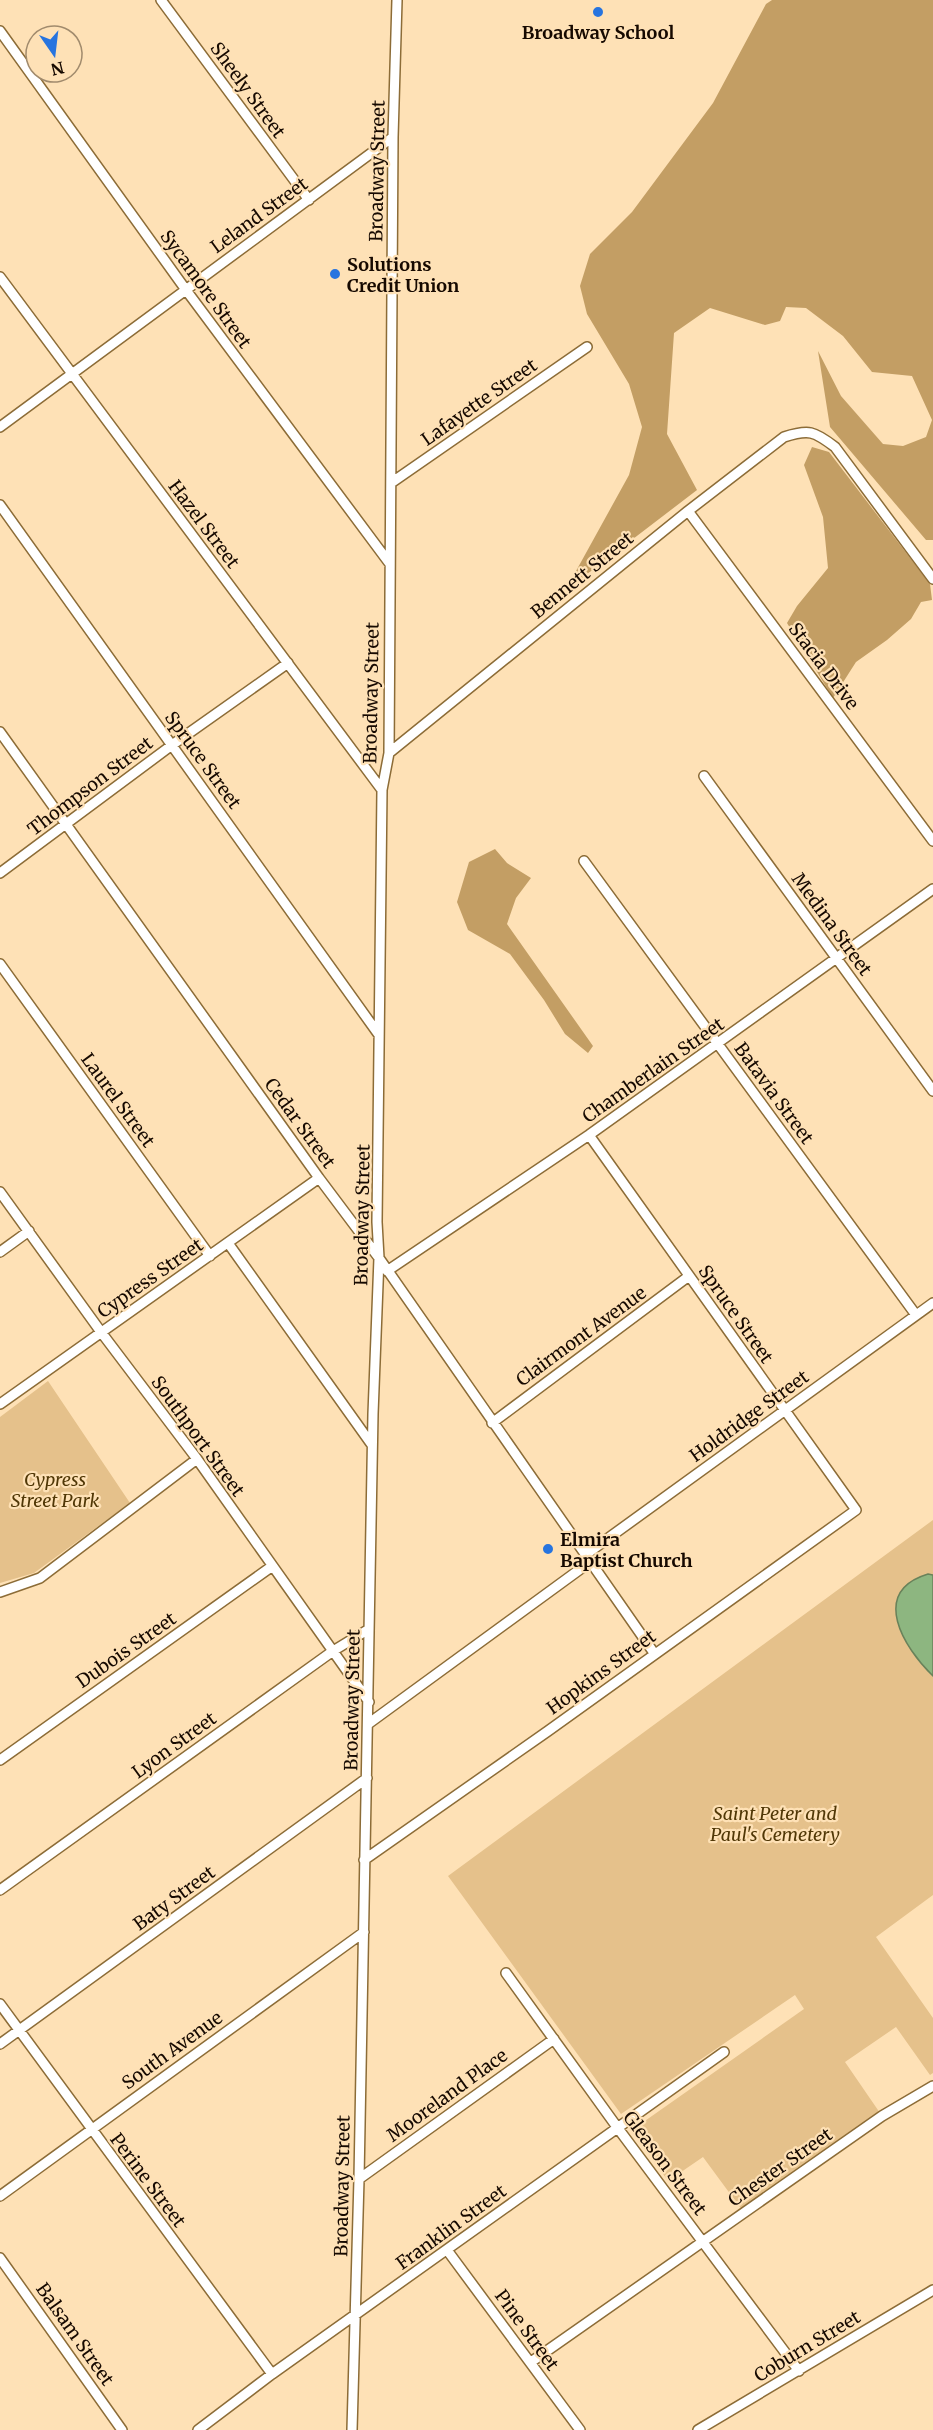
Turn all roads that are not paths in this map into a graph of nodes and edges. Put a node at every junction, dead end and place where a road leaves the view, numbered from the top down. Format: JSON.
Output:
{"nodes":[{"id":1,"x":161,"y":0,"type":"edge"},
{"id":2,"x":397,"y":0,"type":"edge"},
{"id":3,"x":0,"y":31,"type":"edge"},
{"id":4,"x":393,"y":137,"type":"junction"},
{"id":5,"x":309,"y":200,"type":"junction"},
{"id":6,"x":0,"y":277,"type":"edge"},
{"id":7,"x":186,"y":290,"type":"junction"},
{"id":8,"x":587,"y":347,"type":"dead end"},
{"id":9,"x":72,"y":375,"type":"junction"},
{"id":10,"x":0,"y":427,"type":"edge"},
{"id":11,"x":391,"y":483,"type":"junction"},
{"id":12,"x":0,"y":505,"type":"edge"},
{"id":13,"x":688,"y":511,"type":"junction"},
{"id":14,"x":390,"y":564,"type":"junction"},
{"id":15,"x":933,"y":579,"type":"edge"},
{"id":16,"x":288,"y":663,"type":"junction"},
{"id":17,"x":0,"y":732,"type":"edge"},
{"id":18,"x":172,"y":745,"type":"junction"},
{"id":19,"x":389,"y":753,"type":"junction"},
{"id":20,"x":704,"y":776,"type":"dead end"},
{"id":21,"x":382,"y":790,"type":"junction"},
{"id":22,"x":65,"y":825,"type":"junction"},
{"id":23,"x":933,"y":841,"type":"edge"},
{"id":24,"x":584,"y":861,"type":"dead end"},
{"id":25,"x":0,"y":873,"type":"edge"},
{"id":26,"x":933,"y":889,"type":"edge"},
{"id":27,"x":837,"y":958,"type":"junction"},
{"id":28,"x":0,"y":964,"type":"edge"},
{"id":29,"x":379,"y":1035,"type":"junction"},
{"id":30,"x":718,"y":1045,"type":"junction"},
{"id":31,"x":933,"y":1091,"type":"edge"},
{"id":32,"x":589,"y":1136,"type":"junction"},
{"id":33,"x":319,"y":1178,"type":"junction"},
{"id":34,"x":0,"y":1192,"type":"edge"},
{"id":35,"x":28,"y":1231,"type":"junction"},
{"id":36,"x":228,"y":1243,"type":"junction"},
{"id":37,"x":0,"y":1252,"type":"edge"},
{"id":38,"x":210,"y":1256,"type":"junction"},
{"id":39,"x":379,"y":1258,"type":"junction"},
{"id":40,"x":387,"y":1271,"type":"junction"},
{"id":41,"x":689,"y":1276,"type":"junction"},
{"id":42,"x":933,"y":1303,"type":"edge"},
{"id":43,"x":916,"y":1315,"type":"junction"},
{"id":44,"x":101,"y":1332,"type":"junction"},
{"id":45,"x":0,"y":1404,"type":"edge"},
{"id":46,"x":784,"y":1411,"type":"junction"},
{"id":47,"x":492,"y":1422,"type":"junction"},
{"id":48,"x":372,"y":1445,"type":"junction"},
{"id":49,"x":196,"y":1460,"type":"junction"},
{"id":50,"x":856,"y":1510,"type":"joint"},
{"id":51,"x":588,"y":1558,"type":"junction"},
{"id":52,"x":271,"y":1567,"type":"junction"},
{"id":53,"x":0,"y":1592,"type":"edge"},
{"id":54,"x":369,"y":1629,"type":"junction"},
{"id":55,"x":333,"y":1651,"type":"junction"},
{"id":56,"x":654,"y":1653,"type":"junction"},
{"id":57,"x":369,"y":1702,"type":"junction"},
{"id":58,"x":368,"y":1724,"type":"junction"},
{"id":59,"x":0,"y":1760,"type":"edge"},
{"id":60,"x":367,"y":1778,"type":"junction"},
{"id":61,"x":364,"y":1860,"type":"junction"},
{"id":62,"x":0,"y":1890,"type":"edge"},
{"id":63,"x":364,"y":1932,"type":"junction"},
{"id":64,"x":506,"y":1973,"type":"dead end"},
{"id":65,"x":0,"y":2004,"type":"edge"},
{"id":66,"x":20,"y":2030,"type":"junction"},
{"id":67,"x":554,"y":2038,"type":"junction"},
{"id":68,"x":0,"y":2044,"type":"edge"},
{"id":69,"x":724,"y":2052,"type":"dead end"},
{"id":70,"x":933,"y":2086,"type":"edge"},
{"id":71,"x":617,"y":2127,"type":"junction"},
{"id":72,"x":91,"y":2130,"type":"junction"},
{"id":73,"x":359,"y":2179,"type":"junction"},
{"id":74,"x":0,"y":2196,"type":"edge"},
{"id":75,"x":703,"y":2241,"type":"junction"},
{"id":76,"x":447,"y":2250,"type":"junction"},
{"id":77,"x":0,"y":2258,"type":"edge"},
{"id":78,"x":933,"y":2290,"type":"edge"},
{"id":79,"x":356,"y":2315,"type":"junction"},
{"id":80,"x":531,"y":2362,"type":"junction"},
{"id":81,"x":799,"y":2371,"type":"junction"},
{"id":82,"x":272,"y":2374,"type":"junction"},
{"id":83,"x":122,"y":2430,"type":"edge"},
{"id":84,"x":198,"y":2430,"type":"edge"},
{"id":85,"x":352,"y":2430,"type":"edge"},
{"id":86,"x":580,"y":2430,"type":"edge"},
{"id":87,"x":698,"y":2430,"type":"edge"}],
"edges":[{"from":1,"to":5,"type":"street","name":"Sheely Street"},
{"from":2,"to":4,"type":"street","name":"Broadway Street"},
{"from":3,"to":7,"type":"street","name":"Sycamore Street"},
{"from":4,"to":5,"type":"street","name":"Leland Street"},
{"from":4,"to":11,"type":"street","name":"Broadway Street"},
{"from":5,"to":7,"type":"street","name":"Leland Street"},
{"from":6,"to":9,"type":"street","name":"Hazel Street"},
{"from":7,"to":9,"type":"street","name":"Leland Street"},
{"from":7,"to":14,"type":"street","name":"Sycamore Street"},
{"from":8,"to":11,"type":"street","name":"Lafayette Street"},
{"from":9,"to":10,"type":"street","name":"Leland Street"},
{"from":9,"to":16,"type":"street","name":"Hazel Street"},
{"from":11,"to":14,"type":"street","name":"Broadway Street"},
{"from":12,"to":18,"type":"street","name":"Spruce Street"},
{"from":13,"to":15,"type":"street","name":"Bennett Street"},
{"from":13,"to":19,"type":"street","name":"Bennett Street"},
{"from":13,"to":23,"type":"street","name":"Stacia Drive"},
{"from":14,"to":19,"type":"street","name":"Broadway Street"},
{"from":16,"to":18,"type":"street","name":"Thompson Street"},
{"from":16,"to":21,"type":"street","name":"Hazel Street"},
{"from":17,"to":22,"type":"street","name":"Cedar Street"},
{"from":18,"to":22,"type":"street","name":"Thompson Street"},
{"from":18,"to":29,"type":"street","name":"Spruce Street"},
{"from":19,"to":21,"type":"street","name":"Broadway Street"},
{"from":20,"to":27,"type":"street","name":"Medina Street"},
{"from":21,"to":29,"type":"street","name":"Broadway Street"},
{"from":22,"to":25,"type":"street","name":"Thompson Street"},
{"from":22,"to":33,"type":"street","name":"Cedar Street"},
{"from":24,"to":30,"type":"street","name":"Batavia Street"},
{"from":26,"to":27,"type":"street","name":"Chamberlain Street"},
{"from":27,"to":30,"type":"street","name":"Chamberlain Street"},
{"from":27,"to":31,"type":"street","name":"Medina Street"},
{"from":28,"to":38,"type":"street","name":"Laurel Street"},
{"from":29,"to":39,"type":"street","name":"Broadway Street"},
{"from":30,"to":32,"type":"street","name":"Chamberlain Street"},
{"from":30,"to":43,"type":"street","name":"Batavia Street"},
{"from":32,"to":40,"type":"street","name":"Chamberlain Street"},
{"from":32,"to":41,"type":"street","name":"Spruce Street"},
{"from":33,"to":36,"type":"street","name":"Cypress Street"},
{"from":33,"to":39,"type":"street","name":"Cedar Street"},
{"from":34,"to":35,"type":"street","name":"Southport Street"},
{"from":35,"to":37,"type":"street"},
{"from":35,"to":44,"type":"street","name":"Southport Street"},
{"from":36,"to":38,"type":"street","name":"Cypress Street"},
{"from":36,"to":48,"type":"street"},
{"from":38,"to":44,"type":"street","name":"Cypress Street"},
{"from":39,"to":40,"type":"street","name":"Cedar Street"},
{"from":39,"to":48,"type":"street","name":"Broadway Street"},
{"from":40,"to":47,"type":"street","name":"Cedar Street"},
{"from":41,"to":46,"type":"street","name":"Spruce Street"},
{"from":41,"to":47,"type":"street","name":"Clairmont Avenue"},
{"from":42,"to":43,"type":"street","name":"Holdridge Street"},
{"from":43,"to":46,"type":"street","name":"Holdridge Street"},
{"from":44,"to":45,"type":"street","name":"Cypress Street"},
{"from":44,"to":49,"type":"street","name":"Southport Street"},
{"from":46,"to":50,"type":"street","name":"Spruce Street"},
{"from":46,"to":51,"type":"street","name":"Holdridge Street"},
{"from":47,"to":51,"type":"street","name":"Cedar Street"},
{"from":48,"to":54,"type":"street","name":"Broadway Street"},
{"from":49,"to":52,"type":"street","name":"Southport Street"},
{"from":49,"to":53,"type":"street"},
{"from":50,"to":56,"type":"street","name":"Hopkins Street"},
{"from":51,"to":56,"type":"street","name":"Cedar Street"},
{"from":51,"to":58,"type":"street","name":"Holdridge Street"},
{"from":52,"to":55,"type":"street","name":"Southport Street"},
{"from":52,"to":59,"type":"street","name":"Dubois Street"},
{"from":54,"to":55,"type":"street","name":"Lyon Street"},
{"from":54,"to":57,"type":"street","name":"Broadway Street"},
{"from":55,"to":57,"type":"street","name":"Southport Street"},
{"from":55,"to":62,"type":"street","name":"Lyon Street"},
{"from":56,"to":61,"type":"street","name":"Hopkins Street"},
{"from":57,"to":58,"type":"street","name":"Broadway Street"},
{"from":58,"to":60,"type":"street","name":"Broadway Street"},
{"from":60,"to":61,"type":"street","name":"Broadway Street"},
{"from":60,"to":66,"type":"street","name":"Baty Street"},
{"from":61,"to":63,"type":"street","name":"Broadway Street"},
{"from":63,"to":72,"type":"street","name":"South Avenue"},
{"from":63,"to":73,"type":"street","name":"Broadway Street"},
{"from":64,"to":67,"type":"street","name":"Gleason Street"},
{"from":65,"to":66,"type":"street","name":"Perine Street"},
{"from":66,"to":68,"type":"street","name":"Baty Street"},
{"from":66,"to":72,"type":"street","name":"Perine Street"},
{"from":67,"to":71,"type":"street","name":"Gleason Street"},
{"from":67,"to":73,"type":"street","name":"Mooreland Place"},
{"from":69,"to":71,"type":"street","name":"Franklin Street"},
{"from":70,"to":75,"type":"street","name":"Chester Street"},
{"from":71,"to":75,"type":"street","name":"Gleason Street"},
{"from":71,"to":76,"type":"street","name":"Franklin Street"},
{"from":72,"to":74,"type":"street","name":"South Avenue"},
{"from":72,"to":82,"type":"street","name":"Perine Street"},
{"from":73,"to":79,"type":"street","name":"Broadway Street"},
{"from":75,"to":80,"type":"street","name":"Chester Street"},
{"from":75,"to":81,"type":"street","name":"Gleason Street"},
{"from":76,"to":79,"type":"street","name":"Franklin Street"},
{"from":76,"to":80,"type":"street","name":"Pine Street"},
{"from":77,"to":83,"type":"street","name":"Balsam Street"},
{"from":78,"to":81,"type":"street","name":"Coburn Street"},
{"from":79,"to":82,"type":"street","name":"Franklin Street"},
{"from":79,"to":85,"type":"street","name":"Broadway Street"},
{"from":80,"to":86,"type":"street","name":"Pine Street"},
{"from":81,"to":87,"type":"street","name":"Coburn Street"},
{"from":82,"to":84,"type":"street","name":"Franklin Street"}]}
